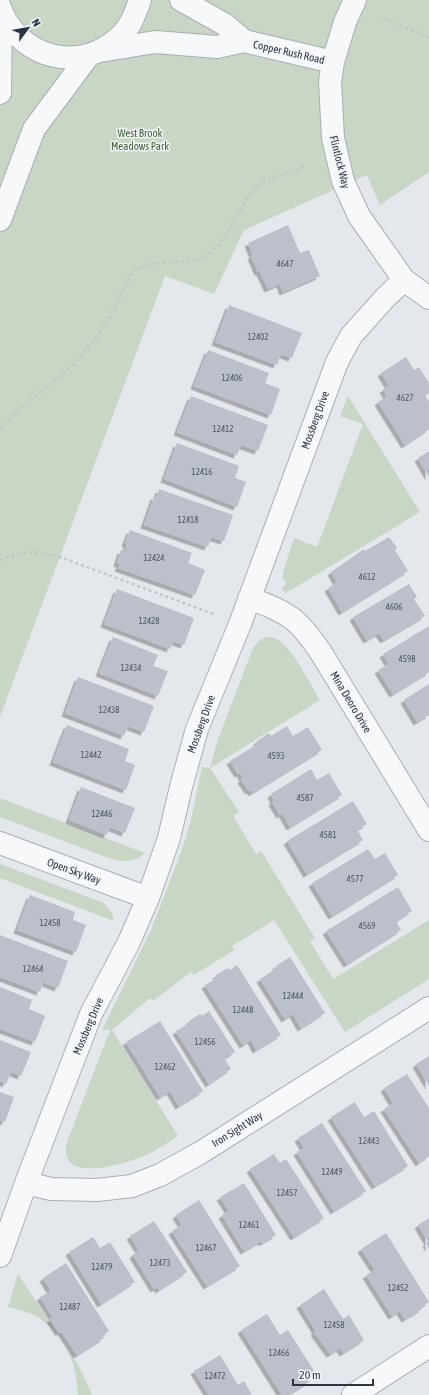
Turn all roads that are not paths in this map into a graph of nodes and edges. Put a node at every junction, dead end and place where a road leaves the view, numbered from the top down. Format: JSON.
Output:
{"nodes":[{"id":1,"x":140,"y":0,"type":"edge"},
{"id":2,"x":181,"y":0,"type":"edge"},
{"id":3,"x":355,"y":0,"type":"edge"},
{"id":4,"x":1,"y":9,"type":"edge"},
{"id":5,"x":244,"y":42,"type":"junction"},
{"id":6,"x":94,"y":53,"type":"junction"},
{"id":7,"x":333,"y":62,"type":"junction"},
{"id":8,"x":0,"y":93,"type":"edge"},
{"id":9,"x":0,"y":220,"type":"edge"},
{"id":10,"x":404,"y":280,"type":"junction"},
{"id":11,"x":429,"y":298,"type":"edge"},
{"id":12,"x":249,"y":598,"type":"junction"},
{"id":13,"x":429,"y":830,"type":"edge"},
{"id":14,"x":0,"y":843,"type":"edge"},
{"id":15,"x":148,"y":898,"type":"junction"},
{"id":16,"x":429,"y":1008,"type":"edge"},
{"id":17,"x":26,"y":1183,"type":"junction"},
{"id":18,"x":0,"y":1256,"type":"edge"},
{"id":19,"x":429,"y":1346,"type":"edge"},
{"id":20,"x":352,"y":1395,"type":"edge"}],
"edges":[{"from":1,"to":6,"type":"street"},
{"from":2,"to":5,"type":"street","name":"Copper Rush Road"},
{"from":3,"to":7,"type":"street","name":"Flintlock Way"},
{"from":4,"to":6,"type":"street","name":"Copper Rush Road"},
{"from":4,"to":8,"type":"street"},
{"from":5,"to":6,"type":"street","name":"Copper Rush Road"},
{"from":5,"to":7,"type":"street","name":"Copper Rush Road"},
{"from":6,"to":9,"type":"street"},
{"from":7,"to":10,"type":"street","name":"Flintlock Way"},
{"from":10,"to":11,"type":"street","name":"Flintlock Way"},
{"from":10,"to":12,"type":"street","name":"Mossberg Drive"},
{"from":12,"to":13,"type":"street","name":"Mina Deoro Drive"},
{"from":12,"to":15,"type":"street","name":"Mossberg Drive"},
{"from":14,"to":15,"type":"street","name":"Open Sky Way"},
{"from":15,"to":17,"type":"street","name":"Mossberg Drive"},
{"from":16,"to":17,"type":"street","name":"Iron Sight Way"},
{"from":17,"to":18,"type":"street","name":"Mossberg Drive"},
{"from":19,"to":20,"type":"street"}]}
